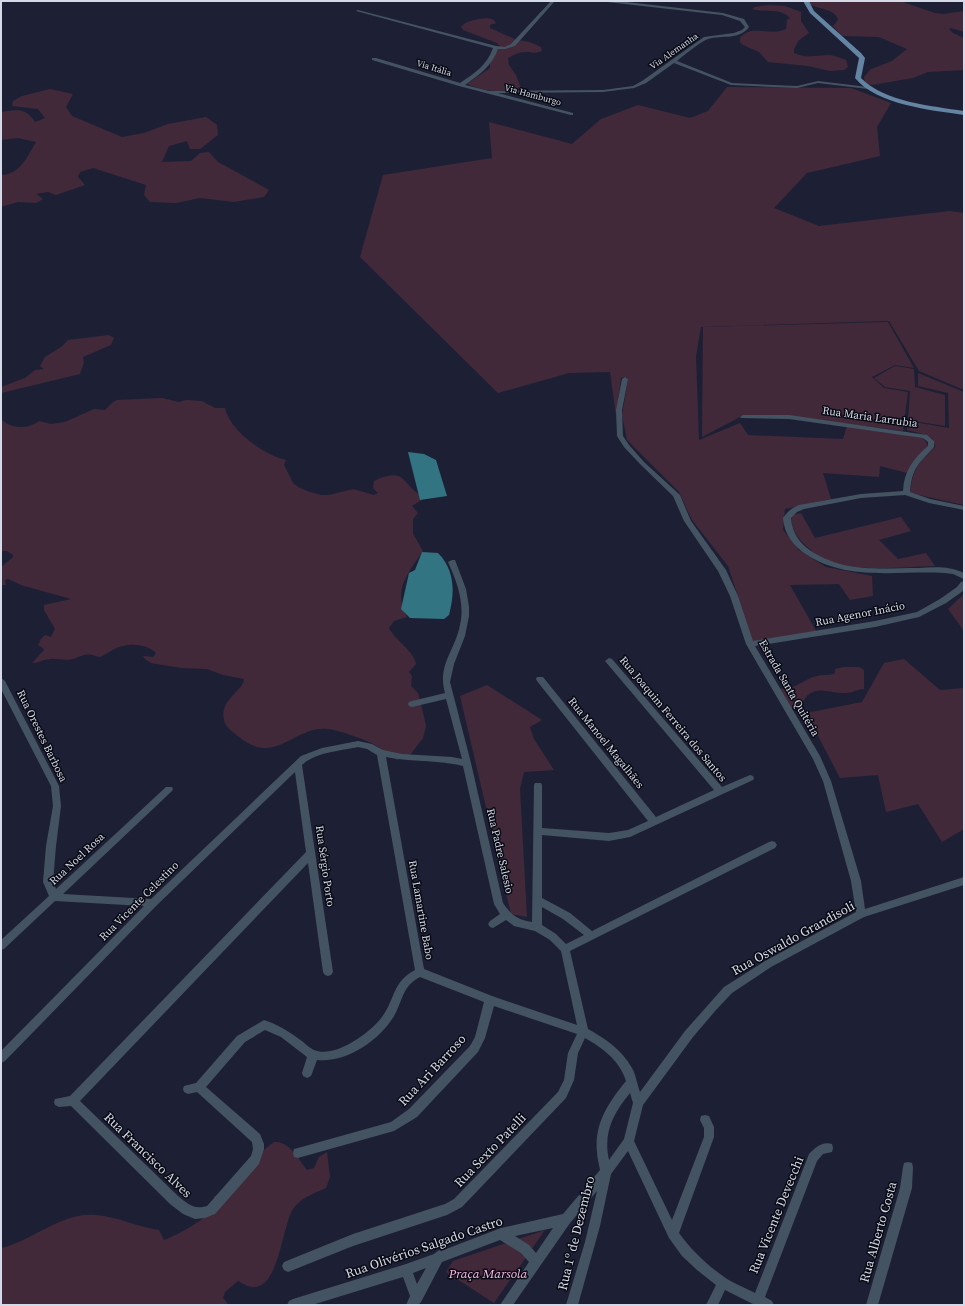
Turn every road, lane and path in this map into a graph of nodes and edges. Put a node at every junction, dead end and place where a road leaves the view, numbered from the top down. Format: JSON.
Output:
{"nodes":[{"id":1,"x":553,"y":1,"type":"edge"},
{"id":2,"x":607,"y":1,"type":"edge"},
{"id":3,"x":806,"y":1,"type":"edge"},
{"id":4,"x":358,"y":11,"type":"dead end"},
{"id":5,"x":496,"y":47,"type":"junction"},
{"id":6,"x":374,"y":59,"type":"dead end"},
{"id":7,"x":673,"y":61,"type":"junction"},
{"id":8,"x":461,"y":85,"type":"junction"},
{"id":9,"x":868,"y":88,"type":"junction"},
{"id":10,"x":490,"y":92,"type":"junction"},
{"id":11,"x":964,"y":113,"type":"edge"},
{"id":12,"x":571,"y":114,"type":"dead end"},
{"id":13,"x":625,"y":379,"type":"dead end"},
{"id":14,"x":743,"y":417,"type":"dead end"},
{"id":15,"x":906,"y":493,"type":"junction"},
{"id":16,"x":964,"y":508,"type":"edge"},
{"id":17,"x":452,"y":562,"type":"dead end"},
{"id":18,"x":964,"y":576,"type":"edge"},
{"id":19,"x":964,"y":584,"type":"edge"},
{"id":20,"x":750,"y":644,"type":"junction"},
{"id":21,"x":609,"y":661,"type":"dead end"},
{"id":22,"x":540,"y":679,"type":"dead end"},
{"id":23,"x":1,"y":681,"type":"edge"},
{"id":24,"x":449,"y":695,"type":"junction"},
{"id":25,"x":412,"y":704,"type":"dead end"},
{"id":26,"x":381,"y":753,"type":"junction"},
{"id":27,"x":467,"y":763,"type":"junction"},
{"id":28,"x":298,"y":764,"type":"junction"},
{"id":29,"x":750,"y":778,"type":"dead end"},
{"id":30,"x":538,"y":786,"type":"dead end"},
{"id":31,"x":169,"y":790,"type":"dead end"},
{"id":32,"x":720,"y":791,"type":"junction"},
{"id":33,"x":654,"y":821,"type":"junction"},
{"id":34,"x":538,"y":831,"type":"junction"},
{"id":35,"x":772,"y":845,"type":"dead end"},
{"id":36,"x":311,"y":853,"type":"junction"},
{"id":37,"x":964,"y":881,"type":"edge"},
{"id":38,"x":54,"y":897,"type":"junction"},
{"id":39,"x":538,"y":901,"type":"junction"},
{"id":40,"x":153,"y":904,"type":"junction"},
{"id":41,"x":860,"y":914,"type":"junction"},
{"id":42,"x":506,"y":915,"type":"junction"},
{"id":43,"x":493,"y":924,"type":"dead end"},
{"id":44,"x":537,"y":927,"type":"junction"},
{"id":45,"x":591,"y":936,"type":"junction"},
{"id":46,"x":1,"y":946,"type":"edge"},
{"id":47,"x":565,"y":949,"type":"junction"},
{"id":48,"x":328,"y":972,"type":"dead end"},
{"id":49,"x":420,"y":972,"type":"junction"},
{"id":50,"x":490,"y":1000,"type":"junction"},
{"id":51,"x":583,"y":1032,"type":"junction"},
{"id":52,"x":313,"y":1055,"type":"junction"},
{"id":53,"x":1,"y":1058,"type":"edge"},
{"id":54,"x":307,"y":1073,"type":"dead end"},
{"id":55,"x":631,"y":1083,"type":"junction"},
{"id":56,"x":73,"y":1101,"type":"junction"},
{"id":57,"x":59,"y":1102,"type":"dead end"},
{"id":58,"x":638,"y":1103,"type":"junction"},
{"id":59,"x":705,"y":1120,"type":"dead end"},
{"id":60,"x":629,"y":1141,"type":"junction"},
{"id":61,"x":828,"y":1148,"type":"dead end"},
{"id":62,"x":298,"y":1153,"type":"dead end"},
{"id":63,"x":908,"y":1167,"type":"dead end"},
{"id":64,"x":606,"y":1172,"type":"junction"},
{"id":65,"x":566,"y":1219,"type":"junction"},
{"id":66,"x":501,"y":1234,"type":"junction"},
{"id":67,"x":673,"y":1234,"type":"junction"},
{"id":68,"x":439,"y":1256,"type":"junction"},
{"id":69,"x":536,"y":1262,"type":"junction"},
{"id":70,"x":288,"y":1266,"type":"dead end"},
{"id":71,"x":406,"y":1270,"type":"junction"},
{"id":72,"x":723,"y":1282,"type":"junction"},
{"id":73,"x":415,"y":1301,"type":"edge"},
{"id":74,"x":763,"y":1302,"type":"edge"},
{"id":75,"x":293,"y":1305,"type":"edge"},
{"id":76,"x":506,"y":1305,"type":"edge"},
{"id":77,"x":572,"y":1305,"type":"edge"},
{"id":78,"x":712,"y":1305,"type":"edge"},
{"id":79,"x":872,"y":1305,"type":"edge"}],
"edges":[{"from":1,"to":5,"type":"street"},
{"from":2,"to":7,"type":"street","name":"Via Alemanha"},
{"from":3,"to":9,"type":"main road"},
{"from":4,"to":5,"type":"street"},
{"from":5,"to":8,"type":"street"},
{"from":6,"to":8,"type":"street","name":"Via Itália"},
{"from":7,"to":9,"type":"street"},
{"from":7,"to":10,"type":"street","name":"Via Alemanha"},
{"from":8,"to":10,"type":"street","name":"Via Itália"},
{"from":9,"to":11,"type":"main road"},
{"from":10,"to":12,"type":"street","name":"Via Hamburgo"},
{"from":13,"to":20,"type":"street","name":"Estrada Santa Quitéria"},
{"from":14,"to":15,"type":"street","name":"Rua Maria Larrubia"},
{"from":15,"to":16,"type":"street"},
{"from":15,"to":18,"type":"street"},
{"from":17,"to":24,"type":"street"},
{"from":19,"to":20,"type":"street","name":"Rua Agenor Inácio"},
{"from":20,"to":41,"type":"street","name":"Estrada Santa Quitéria"},
{"from":21,"to":32,"type":"street","name":"Rua Joaquim Ferreira dos Santos"},
{"from":22,"to":33,"type":"street","name":"Rua Manoel Magalhães"},
{"from":23,"to":38,"type":"street","name":"Rua Orestes Barbosa"},
{"from":24,"to":25,"type":"street"},
{"from":24,"to":27,"type":"street","name":"Rua Padre Salesio"},
{"from":26,"to":27,"type":"street","name":"Rua Vicente Celestino"},
{"from":26,"to":28,"type":"street","name":"Rua Vicente Celestino"},
{"from":26,"to":49,"type":"street","name":"Rua Lamartine Babo"},
{"from":27,"to":42,"type":"street","name":"Rua Padre Salesio"},
{"from":28,"to":36,"type":"street","name":"Rua Sérgio Porto"},
{"from":28,"to":40,"type":"street","name":"Rua Vicente Celestino"},
{"from":29,"to":32,"type":"street"},
{"from":30,"to":34,"type":"street"},
{"from":31,"to":38,"type":"street","name":"Rua Noel Rosa"},
{"from":32,"to":33,"type":"street"},
{"from":33,"to":34,"type":"street"},
{"from":34,"to":39,"type":"street"},
{"from":35,"to":45,"type":"street"},
{"from":36,"to":48,"type":"street","name":"Rua Sérgio Porto"},
{"from":36,"to":56,"type":"street"},
{"from":37,"to":41,"type":"street","name":"Rua Oswaldo Grandisoli"},
{"from":38,"to":40,"type":"street"},
{"from":38,"to":46,"type":"street","name":"Rua Noel Rosa"},
{"from":39,"to":44,"type":"street"},
{"from":39,"to":45,"type":"street"},
{"from":40,"to":53,"type":"street","name":"Rua Vicente Celestino"},
{"from":41,"to":58,"type":"street","name":"Rua Oswaldo Grandisoli"},
{"from":42,"to":43,"type":"street"},
{"from":42,"to":44,"type":"street"},
{"from":44,"to":47,"type":"street"},
{"from":45,"to":47,"type":"street"},
{"from":47,"to":51,"type":"street"},
{"from":49,"to":50,"type":"street","name":"Rua Lamartine Babo"},
{"from":49,"to":52,"type":"street"},
{"from":50,"to":51,"type":"street","name":"Rua Lamartine Babo"},
{"from":50,"to":62,"type":"street","name":"Rua Ari Barroso"},
{"from":51,"to":55,"type":"street"},
{"from":51,"to":70,"type":"street","name":"Rua Sexto Patelli"},
{"from":52,"to":54,"type":"street"},
{"from":52,"to":56,"type":"street","name":"Rua Francisco Alves"},
{"from":55,"to":58,"type":"street"},
{"from":55,"to":64,"type":"street"},
{"from":56,"to":57,"type":"street"},
{"from":58,"to":60,"type":"street","name":"Rua 1º de Dezembro"},
{"from":59,"to":67,"type":"street"},
{"from":60,"to":64,"type":"street","name":"Rua 1º de Dezembro"},
{"from":60,"to":67,"type":"street"},
{"from":61,"to":74,"type":"street","name":"Rua Vicente Devecchi"},
{"from":63,"to":79,"type":"street","name":"Rua Alberto Costa"},
{"from":64,"to":65,"type":"street"},
{"from":64,"to":77,"type":"street","name":"Rua 1º de Dezembro"},
{"from":65,"to":66,"type":"street","name":"Rua Olivérios Salgado Castro"},
{"from":65,"to":69,"type":"street"},
{"from":66,"to":68,"type":"street","name":"Rua Olivérios Salgado Castro"},
{"from":66,"to":69,"type":"street"},
{"from":67,"to":72,"type":"street"},
{"from":68,"to":71,"type":"street","name":"Rua Olivérios Salgado Castro"},
{"from":68,"to":73,"type":"street"},
{"from":69,"to":76,"type":"street"},
{"from":71,"to":73,"type":"street"},
{"from":71,"to":75,"type":"street","name":"Rua Olivérios Salgado Castro"},
{"from":72,"to":74,"type":"street"},
{"from":72,"to":78,"type":"street"}]}
